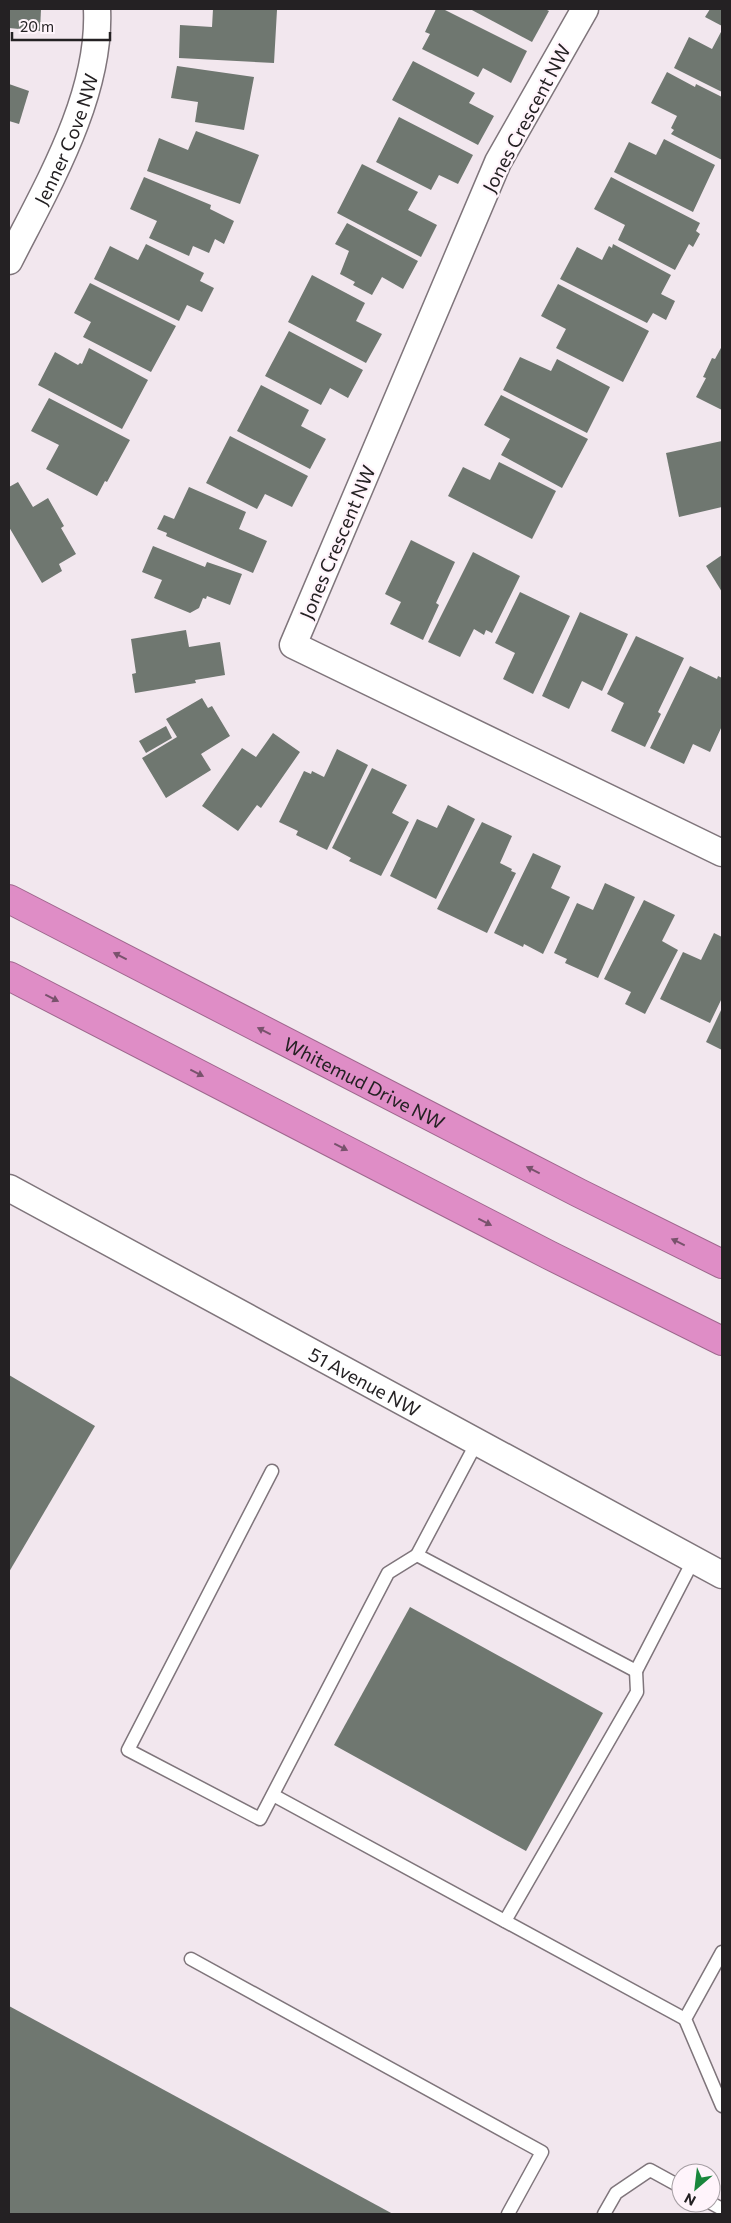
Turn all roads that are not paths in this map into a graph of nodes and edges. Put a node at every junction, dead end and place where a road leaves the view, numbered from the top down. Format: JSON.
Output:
{"nodes":[{"id":1,"x":97,"y":9,"type":"edge"},
{"id":2,"x":585,"y":9,"type":"edge"},
{"id":3,"x":9,"y":262,"type":"edge"},
{"id":4,"x":722,"y":854,"type":"edge"},
{"id":5,"x":9,"y":899,"type":"edge"},
{"id":6,"x":9,"y":976,"type":"edge"},
{"id":7,"x":9,"y":1188,"type":"edge"},
{"id":8,"x":722,"y":1264,"type":"edge"},
{"id":9,"x":722,"y":1341,"type":"edge"},
{"id":10,"x":477,"y":1442,"type":"junction"},
{"id":11,"x":272,"y":1471,"type":"dead end"},
{"id":12,"x":417,"y":1555,"type":"junction"},
{"id":13,"x":694,"y":1560,"type":"junction"},
{"id":14,"x":722,"y":1575,"type":"edge"},
{"id":15,"x":636,"y":1671,"type":"junction"},
{"id":16,"x":273,"y":1795,"type":"junction"},
{"id":17,"x":505,"y":1921,"type":"junction"},
{"id":18,"x":722,"y":1952,"type":"edge"},
{"id":19,"x":192,"y":1959,"type":"dead end"},
{"id":20,"x":685,"y":2019,"type":"junction"},
{"id":21,"x":722,"y":2106,"type":"edge"},
{"id":22,"x":671,"y":2182,"type":"edge"},
{"id":23,"x":508,"y":2214,"type":"edge"},
{"id":24,"x":604,"y":2214,"type":"edge"}],
"edges":[{"from":1,"to":3,"type":"street","name":"Jenner Cove NW"},
{"from":2,"to":4,"type":"street","name":"Jones Crescent NW"},
{"from":8,"to":5,"type":"highway","name":"Whitemud Drive NW","one_way":true},
{"from":6,"to":9,"type":"highway","one_way":true},
{"from":7,"to":10,"type":"street","name":"51 Avenue NW"},
{"from":10,"to":12,"type":"lane"},
{"from":10,"to":13,"type":"street","name":"51 Avenue NW"},
{"from":11,"to":16,"type":"lane"},
{"from":12,"to":15,"type":"lane"},
{"from":12,"to":16,"type":"lane"},
{"from":13,"to":14,"type":"street","name":"51 Avenue NW"},
{"from":13,"to":15,"type":"lane"},
{"from":15,"to":17,"type":"lane"},
{"from":16,"to":17,"type":"lane"},
{"from":17,"to":20,"type":"lane"},
{"from":18,"to":20,"type":"lane"},
{"from":19,"to":23,"type":"lane"},
{"from":20,"to":21,"type":"lane"},
{"from":22,"to":24,"type":"lane"}]}
